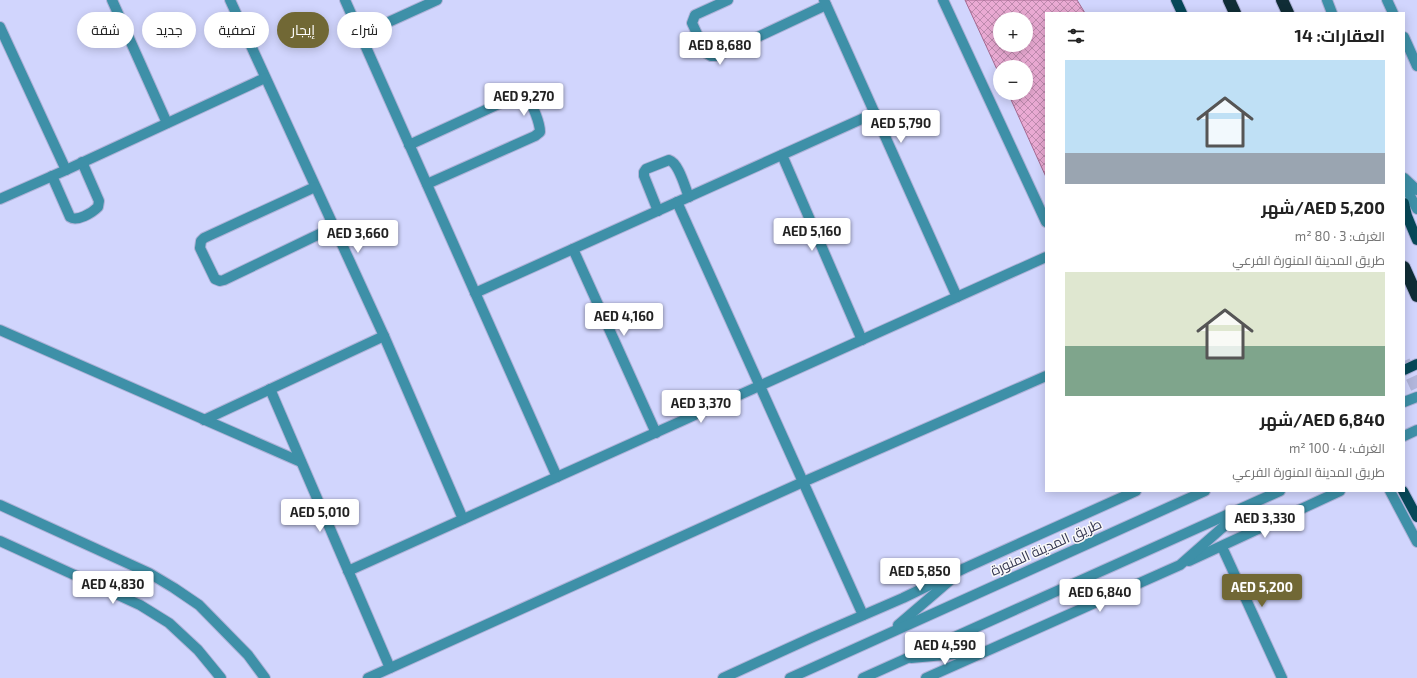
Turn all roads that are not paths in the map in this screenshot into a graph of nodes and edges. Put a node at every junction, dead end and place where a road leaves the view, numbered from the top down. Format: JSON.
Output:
{"nodes":[{"id":1,"x":112,"y":0,"type":"edge"},
{"id":2,"x":230,"y":0,"type":"edge"},
{"id":3,"x":345,"y":0,"type":"edge"},
{"id":4,"x":437,"y":0,"type":"edge"},
{"id":5,"x":728,"y":0,"type":"edge"},
{"id":6,"x":943,"y":0,"type":"edge"},
{"id":7,"x":1176,"y":0,"type":"edge"},
{"id":8,"x":1229,"y":0,"type":"edge"},
{"id":9,"x":1282,"y":0,"type":"edge"},
{"id":10,"x":1327,"y":0,"type":"edge"},
{"id":11,"x":1387,"y":0,"type":"edge"},
{"id":12,"x":825,"y":2,"type":"edge"},
{"id":13,"x":350,"y":12,"type":"edge"},
{"id":14,"x":1182,"y":12,"type":"edge"},
{"id":15,"x":1235,"y":12,"type":"edge"},
{"id":16,"x":1288,"y":12,"type":"edge"},
{"id":17,"x":1332,"y":12,"type":"edge"},
{"id":18,"x":1393,"y":12,"type":"edge"},
{"id":19,"x":392,"y":20,"type":"edge"},
{"id":20,"x":0,"y":27,"type":"edge"},
{"id":21,"x":1405,"y":39,"type":"edge"},
{"id":22,"x":366,"y":48,"type":"edge"},
{"id":23,"x":1417,"y":66,"type":"edge"},
{"id":24,"x":265,"y":78,"type":"junction"},
{"id":25,"x":875,"y":113,"type":"junction"},
{"id":26,"x":167,"y":123,"type":"junction"},
{"id":27,"x":409,"y":145,"type":"junction"},
{"id":28,"x":782,"y":155,"type":"junction"},
{"id":29,"x":82,"y":162,"type":"junction"},
{"id":30,"x":66,"y":170,"type":"junction"},
{"id":31,"x":52,"y":176,"type":"junction"},
{"id":32,"x":1405,"y":179,"type":"edge"},
{"id":33,"x":427,"y":184,"type":"junction"},
{"id":34,"x":1405,"y":186,"type":"edge"},
{"id":35,"x":315,"y":187,"type":"junction"},
{"id":36,"x":1417,"y":190,"type":"edge"},
{"id":37,"x":689,"y":197,"type":"junction"},
{"id":38,"x":0,"y":199,"type":"edge"},
{"id":39,"x":677,"y":202,"type":"junction"},
{"id":40,"x":1405,"y":207,"type":"edge"},
{"id":41,"x":1417,"y":210,"type":"edge"},
{"id":42,"x":658,"y":211,"type":"junction"},
{"id":43,"x":1045,"y":220,"type":"edge"},
{"id":44,"x":334,"y":227,"type":"junction"},
{"id":45,"x":1417,"y":240,"type":"edge"},
{"id":46,"x":573,"y":249,"type":"junction"},
{"id":47,"x":1045,"y":257,"type":"edge"},
{"id":48,"x":1405,"y":269,"type":"edge"},
{"id":49,"x":475,"y":293,"type":"junction"},
{"id":50,"x":1417,"y":296,"type":"edge"},
{"id":51,"x":957,"y":297,"type":"junction"},
{"id":52,"x":0,"y":330,"type":"edge"},
{"id":53,"x":384,"y":336,"type":"junction"},
{"id":54,"x":862,"y":340,"type":"junction"},
{"id":55,"x":1417,"y":364,"type":"edge"},
{"id":56,"x":1405,"y":370,"type":"edge"},
{"id":57,"x":1045,"y":376,"type":"edge"},
{"id":58,"x":759,"y":386,"type":"junction"},
{"id":59,"x":270,"y":389,"type":"junction"},
{"id":60,"x":1417,"y":397,"type":"edge"},
{"id":61,"x":1405,"y":402,"type":"edge"},
{"id":62,"x":204,"y":420,"type":"junction"},
{"id":63,"x":1417,"y":430,"type":"edge"},
{"id":64,"x":656,"y":433,"type":"junction"},
{"id":65,"x":1405,"y":436,"type":"edge"},
{"id":66,"x":301,"y":462,"type":"junction"},
{"id":67,"x":557,"y":477,"type":"junction"},
{"id":68,"x":803,"y":482,"type":"junction"},
{"id":69,"x":1134,"y":492,"type":"edge"},
{"id":70,"x":1203,"y":492,"type":"edge"},
{"id":71,"x":1278,"y":492,"type":"edge"},
{"id":72,"x":1338,"y":492,"type":"edge"},
{"id":73,"x":1391,"y":492,"type":"edge"},
{"id":74,"x":1404,"y":492,"type":"edge"},
{"id":75,"x":0,"y":505,"type":"edge"},
{"id":76,"x":1246,"y":506,"type":"junction"},
{"id":77,"x":1417,"y":518,"type":"edge"},
{"id":78,"x":463,"y":520,"type":"junction"},
{"id":79,"x":0,"y":541,"type":"edge"},
{"id":80,"x":1417,"y":542,"type":"edge"},
{"id":81,"x":1222,"y":547,"type":"junction"},
{"id":82,"x":1180,"y":565,"type":"junction"},
{"id":83,"x":965,"y":568,"type":"junction"},
{"id":84,"x":348,"y":571,"type":"junction"},
{"id":85,"x":863,"y":616,"type":"junction"},
{"id":86,"x":888,"y":634,"type":"junction"},
{"id":87,"x":985,"y":652,"type":"junction"},
{"id":88,"x":903,"y":659,"type":"junction"},
{"id":89,"x":390,"y":668,"type":"junction"},
{"id":90,"x":221,"y":678,"type":"edge"},
{"id":91,"x":265,"y":678,"type":"edge"},
{"id":92,"x":368,"y":678,"type":"edge"},
{"id":93,"x":723,"y":678,"type":"edge"},
{"id":94,"x":790,"y":678,"type":"edge"},
{"id":95,"x":863,"y":678,"type":"edge"},
{"id":96,"x":926,"y":678,"type":"edge"},
{"id":97,"x":1282,"y":678,"type":"edge"}],
"edges":[{"from":1,"to":26,"type":"street"},
{"from":2,"to":24,"type":"street"},
{"from":3,"to":13,"type":"street"},
{"from":4,"to":19,"type":"street"},
{"from":5,"to":12,"type":"street"},
{"from":6,"to":43,"type":"street"},
{"from":7,"to":14,"type":"main road"},
{"from":8,"to":15,"type":"highway"},
{"from":9,"to":16,"type":"highway"},
{"from":10,"to":17,"type":"street"},
{"from":11,"to":18,"type":"street"},
{"from":12,"to":25,"type":"street"},
{"from":20,"to":30,"type":"street"},
{"from":21,"to":23,"type":"street"},
{"from":22,"to":27,"type":"street"},
{"from":24,"to":26,"type":"street"},
{"from":24,"to":35,"type":"street"},
{"from":25,"to":28,"type":"street"},
{"from":25,"to":51,"type":"street"},
{"from":26,"to":29,"type":"street"},
{"from":27,"to":33,"type":"street"},
{"from":27,"to":33,"type":"street"},
{"from":28,"to":37,"type":"street"},
{"from":28,"to":54,"type":"street"},
{"from":29,"to":30,"type":"street"},
{"from":29,"to":31,"type":"street"},
{"from":30,"to":31,"type":"street"},
{"from":31,"to":38,"type":"street"},
{"from":32,"to":36,"type":"street"},
{"from":33,"to":49,"type":"street"},
{"from":34,"to":41,"type":"street"},
{"from":35,"to":44,"type":"street"},
{"from":35,"to":44,"type":"street"},
{"from":37,"to":39,"type":"street"},
{"from":37,"to":42,"type":"street"},
{"from":39,"to":42,"type":"street"},
{"from":39,"to":58,"type":"street"},
{"from":40,"to":45,"type":"main road"},
{"from":42,"to":46,"type":"street"},
{"from":44,"to":53,"type":"street"},
{"from":46,"to":49,"type":"street"},
{"from":46,"to":64,"type":"street"},
{"from":47,"to":51,"type":"street"},
{"from":48,"to":50,"type":"highway"},
{"from":49,"to":67,"type":"street"},
{"from":51,"to":54,"type":"street"},
{"from":52,"to":62,"type":"street"},
{"from":53,"to":59,"type":"street"},
{"from":53,"to":78,"type":"street"},
{"from":54,"to":58,"type":"street"},
{"from":55,"to":56,"type":"main road"},
{"from":57,"to":68,"type":"street"},
{"from":58,"to":64,"type":"street"},
{"from":58,"to":68,"type":"street"},
{"from":59,"to":62,"type":"street"},
{"from":59,"to":66,"type":"street"},
{"from":60,"to":61,"type":"street"},
{"from":62,"to":66,"type":"street"},
{"from":63,"to":65,"type":"street"},
{"from":64,"to":67,"type":"street"},
{"from":66,"to":84,"type":"street"},
{"from":67,"to":78,"type":"street"},
{"from":68,"to":85,"type":"street"},
{"from":68,"to":89,"type":"street"},
{"from":69,"to":83,"type":"street"},
{"from":70,"to":86,"type":"street","name":"طريق المدينة المنورة"},
{"from":71,"to":76,"type":"street"},
{"from":72,"to":81,"type":"street"},
{"from":73,"to":80,"type":"street"},
{"from":74,"to":77,"type":"main road"},
{"from":75,"to":91,"type":"street"},
{"from":76,"to":82,"type":"street"},
{"from":76,"to":88,"type":"street"},
{"from":78,"to":84,"type":"street"},
{"from":79,"to":90,"type":"street"},
{"from":81,"to":82,"type":"street"},
{"from":81,"to":97,"type":"street"},
{"from":82,"to":87,"type":"street"},
{"from":83,"to":85,"type":"street"},
{"from":83,"to":86,"type":"street"},
{"from":84,"to":89,"type":"street"},
{"from":85,"to":93,"type":"street"},
{"from":86,"to":94,"type":"street","name":"طريق المدينة المنورة"},
{"from":87,"to":88,"type":"street"},
{"from":87,"to":96,"type":"street"},
{"from":88,"to":95,"type":"street"},
{"from":89,"to":92,"type":"street"}]}
